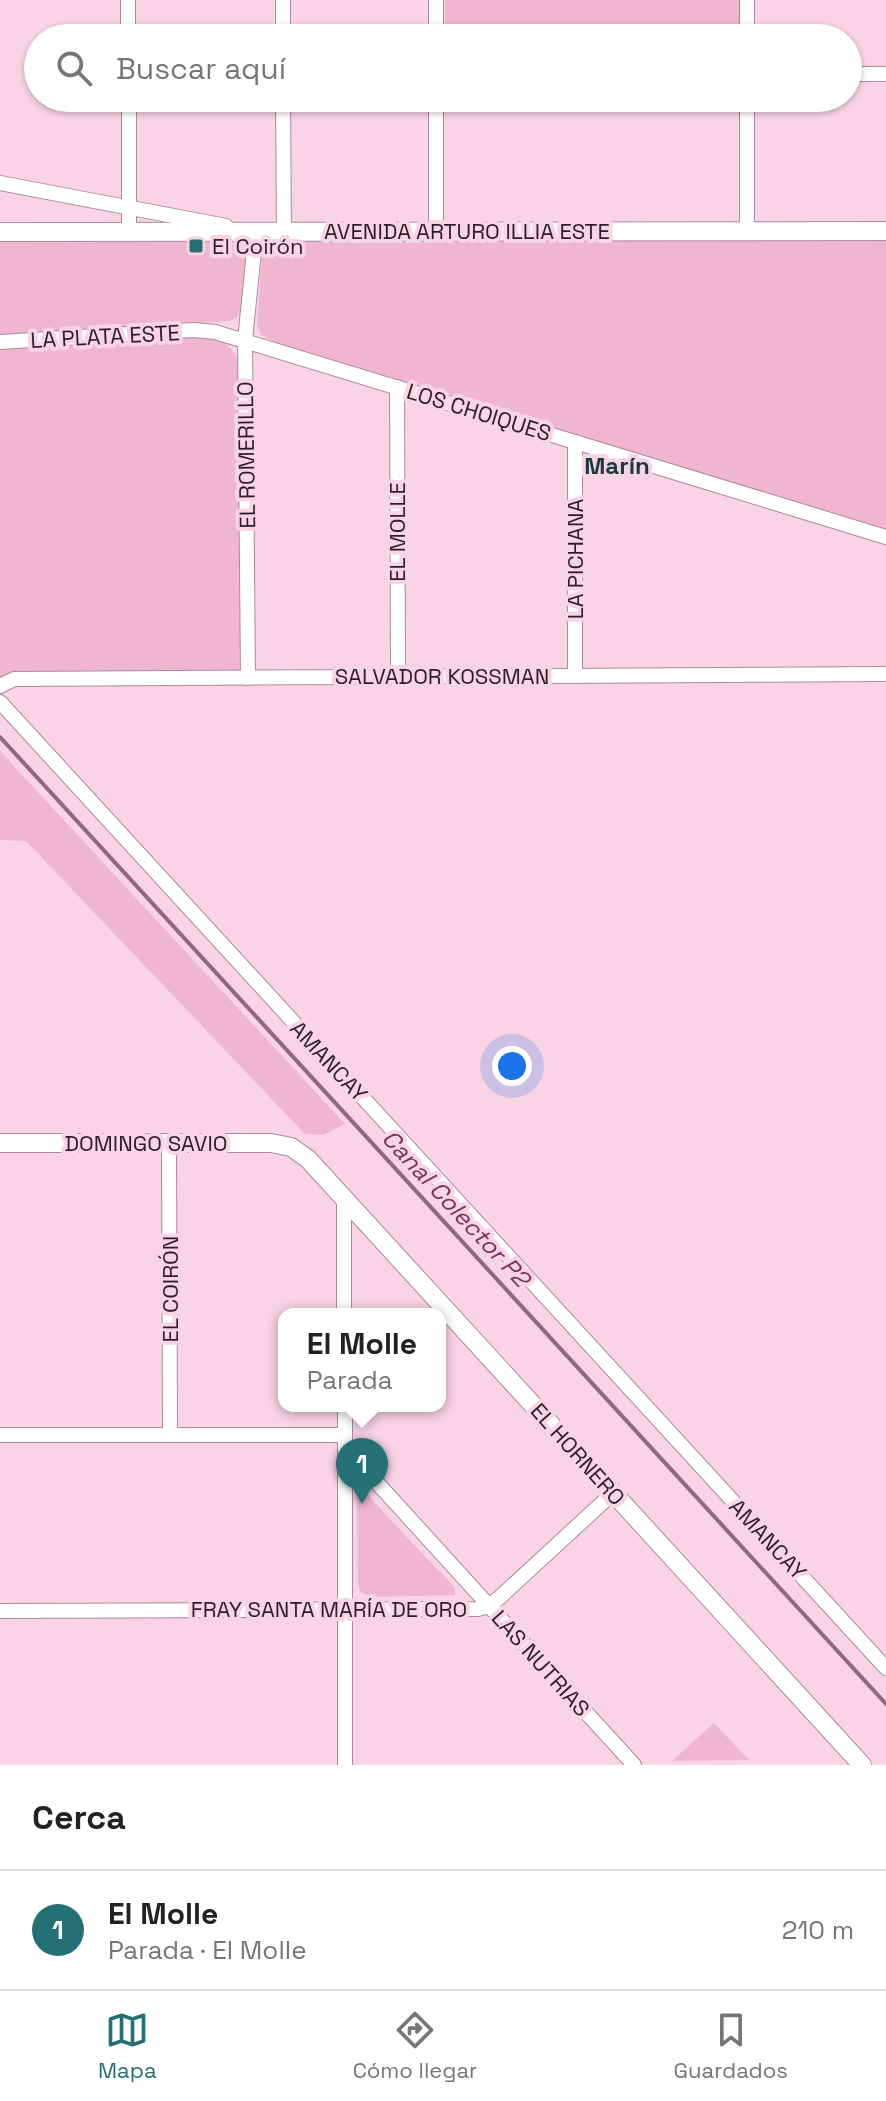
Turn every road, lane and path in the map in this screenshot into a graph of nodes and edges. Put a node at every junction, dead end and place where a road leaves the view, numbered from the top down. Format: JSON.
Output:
{"nodes":[{"id":1,"x":128,"y":0,"type":"edge"},
{"id":2,"x":283,"y":0,"type":"edge"},
{"id":3,"x":436,"y":0,"type":"edge"},
{"id":4,"x":747,"y":0,"type":"edge"},
{"id":5,"x":128,"y":24,"type":"edge"},
{"id":6,"x":283,"y":24,"type":"edge"},
{"id":7,"x":436,"y":24,"type":"edge"},
{"id":8,"x":747,"y":24,"type":"edge"},
{"id":9,"x":862,"y":74,"type":"edge"},
{"id":10,"x":886,"y":74,"type":"edge"},
{"id":11,"x":129,"y":112,"type":"edge"},
{"id":12,"x":283,"y":112,"type":"edge"},
{"id":13,"x":436,"y":112,"type":"edge"},
{"id":14,"x":747,"y":112,"type":"edge"},
{"id":15,"x":0,"y":183,"type":"edge"},
{"id":16,"x":129,"y":208,"type":"junction"},
{"id":17,"x":747,"y":231,"type":"junction"},
{"id":18,"x":886,"y":231,"type":"edge"},
{"id":19,"x":0,"y":232,"type":"edge"},
{"id":20,"x":129,"y":232,"type":"junction"},
{"id":21,"x":256,"y":232,"type":"junction"},
{"id":22,"x":284,"y":232,"type":"junction"},
{"id":23,"x":436,"y":232,"type":"junction"},
{"id":24,"x":210,"y":331,"type":"joint"},
{"id":25,"x":245,"y":340,"type":"junction"},
{"id":26,"x":0,"y":342,"type":"edge"},
{"id":27,"x":397,"y":387,"type":"junction"},
{"id":28,"x":575,"y":442,"type":"junction"},
{"id":29,"x":886,"y":537,"type":"edge"},
{"id":30,"x":886,"y":674,"type":"edge"},
{"id":31,"x":575,"y":676,"type":"junction"},
{"id":32,"x":398,"y":677,"type":"junction"},
{"id":33,"x":248,"y":678,"type":"junction"},
{"id":34,"x":0,"y":686,"type":"edge"},
{"id":35,"x":0,"y":702,"type":"edge"},
{"id":36,"x":0,"y":1143,"type":"edge"},
{"id":37,"x":169,"y":1143,"type":"junction"},
{"id":38,"x":291,"y":1147,"type":"joint"},
{"id":39,"x":344,"y":1199,"type":"junction"},
{"id":40,"x":344,"y":1308,"type":"edge"},
{"id":41,"x":444,"y":1308,"type":"edge"},
{"id":42,"x":446,"y":1310,"type":"edge"},
{"id":43,"x":345,"y":1412,"type":"edge"},
{"id":44,"x":0,"y":1435,"type":"edge"},
{"id":45,"x":170,"y":1435,"type":"junction"},
{"id":46,"x":345,"y":1435,"type":"junction"},
{"id":47,"x":345,"y":1464,"type":"junction"},
{"id":48,"x":613,"y":1493,"type":"junction"},
{"id":49,"x":489,"y":1606,"type":"junction"},
{"id":50,"x":345,"y":1610,"type":"junction"},
{"id":51,"x":0,"y":1611,"type":"edge"},
{"id":52,"x":886,"y":1668,"type":"edge"},
{"id":53,"x":345,"y":1765,"type":"edge"},
{"id":54,"x":634,"y":1765,"type":"edge"},
{"id":55,"x":862,"y":1765,"type":"edge"}],
"edges":[{"from":1,"to":5,"type":"street"},
{"from":2,"to":6,"type":"street"},
{"from":3,"to":7,"type":"street"},
{"from":4,"to":8,"type":"street"},
{"from":9,"to":10,"type":"street"},
{"from":11,"to":16,"type":"street"},
{"from":12,"to":22,"type":"street"},
{"from":13,"to":23,"type":"street"},
{"from":14,"to":17,"type":"street"},
{"from":15,"to":16,"type":"street"},
{"from":16,"to":20,"type":"street"},
{"from":16,"to":21,"type":"street"},
{"from":17,"to":18,"type":"street","name":"AVENIDA ARTURO ILLIA ESTE"},
{"from":17,"to":23,"type":"street","name":"AVENIDA ARTURO ILLIA ESTE"},
{"from":19,"to":20,"type":"street","name":"AVENIDA ARTURO ILLIA ESTE"},
{"from":20,"to":21,"type":"street","name":"AVENIDA ARTURO ILLIA ESTE"},
{"from":21,"to":22,"type":"street","name":"AVENIDA ARTURO ILLIA ESTE"},
{"from":21,"to":25,"type":"street","name":"EL ROMERILLO"},
{"from":22,"to":23,"type":"street","name":"AVENIDA ARTURO ILLIA ESTE"},
{"from":24,"to":25,"type":"street","name":"LOS CHOIQUES"},
{"from":24,"to":26,"type":"street","name":"LA PLATA ESTE"},
{"from":25,"to":27,"type":"street","name":"LOS CHOIQUES"},
{"from":25,"to":33,"type":"street","name":"EL ROMERILLO"},
{"from":27,"to":28,"type":"street","name":"LOS CHOIQUES"},
{"from":27,"to":32,"type":"street","name":"EL MOLLE"},
{"from":28,"to":29,"type":"street","name":"LOS CHOIQUES"},
{"from":28,"to":31,"type":"street","name":"LA PICHANA"},
{"from":30,"to":31,"type":"street","name":"SALVADOR KOSSMAN"},
{"from":31,"to":32,"type":"street","name":"SALVADOR KOSSMAN"},
{"from":32,"to":33,"type":"street","name":"SALVADOR KOSSMAN"},
{"from":33,"to":34,"type":"street","name":"SALVADOR KOSSMAN"},
{"from":35,"to":52,"type":"street","name":"AMANCAY"},
{"from":36,"to":37,"type":"street","name":"DOMINGO SAVIO"},
{"from":37,"to":38,"type":"street","name":"DOMINGO SAVIO"},
{"from":37,"to":45,"type":"street","name":"EL COIRÓN"},
{"from":38,"to":39,"type":"street","name":"EL HORNERO"},
{"from":39,"to":40,"type":"street"},
{"from":39,"to":41,"type":"street","name":"EL HORNERO"},
{"from":42,"to":48,"type":"street","name":"EL HORNERO"},
{"from":43,"to":46,"type":"street"},
{"from":44,"to":45,"type":"street"},
{"from":45,"to":46,"type":"street"},
{"from":46,"to":47,"type":"street"},
{"from":47,"to":49,"type":"street","name":"LAS NUTRIAS"},
{"from":47,"to":50,"type":"street"},
{"from":48,"to":49,"type":"street","name":"FRAY SANTA MARÍA DE ORO"},
{"from":48,"to":55,"type":"street","name":"EL HORNERO"},
{"from":49,"to":50,"type":"street","name":"FRAY SANTA MARÍA DE ORO"},
{"from":49,"to":54,"type":"street","name":"LAS NUTRIAS"},
{"from":50,"to":51,"type":"street","name":"FRAY SANTA MARÍA DE ORO"},
{"from":50,"to":53,"type":"street"}]}
